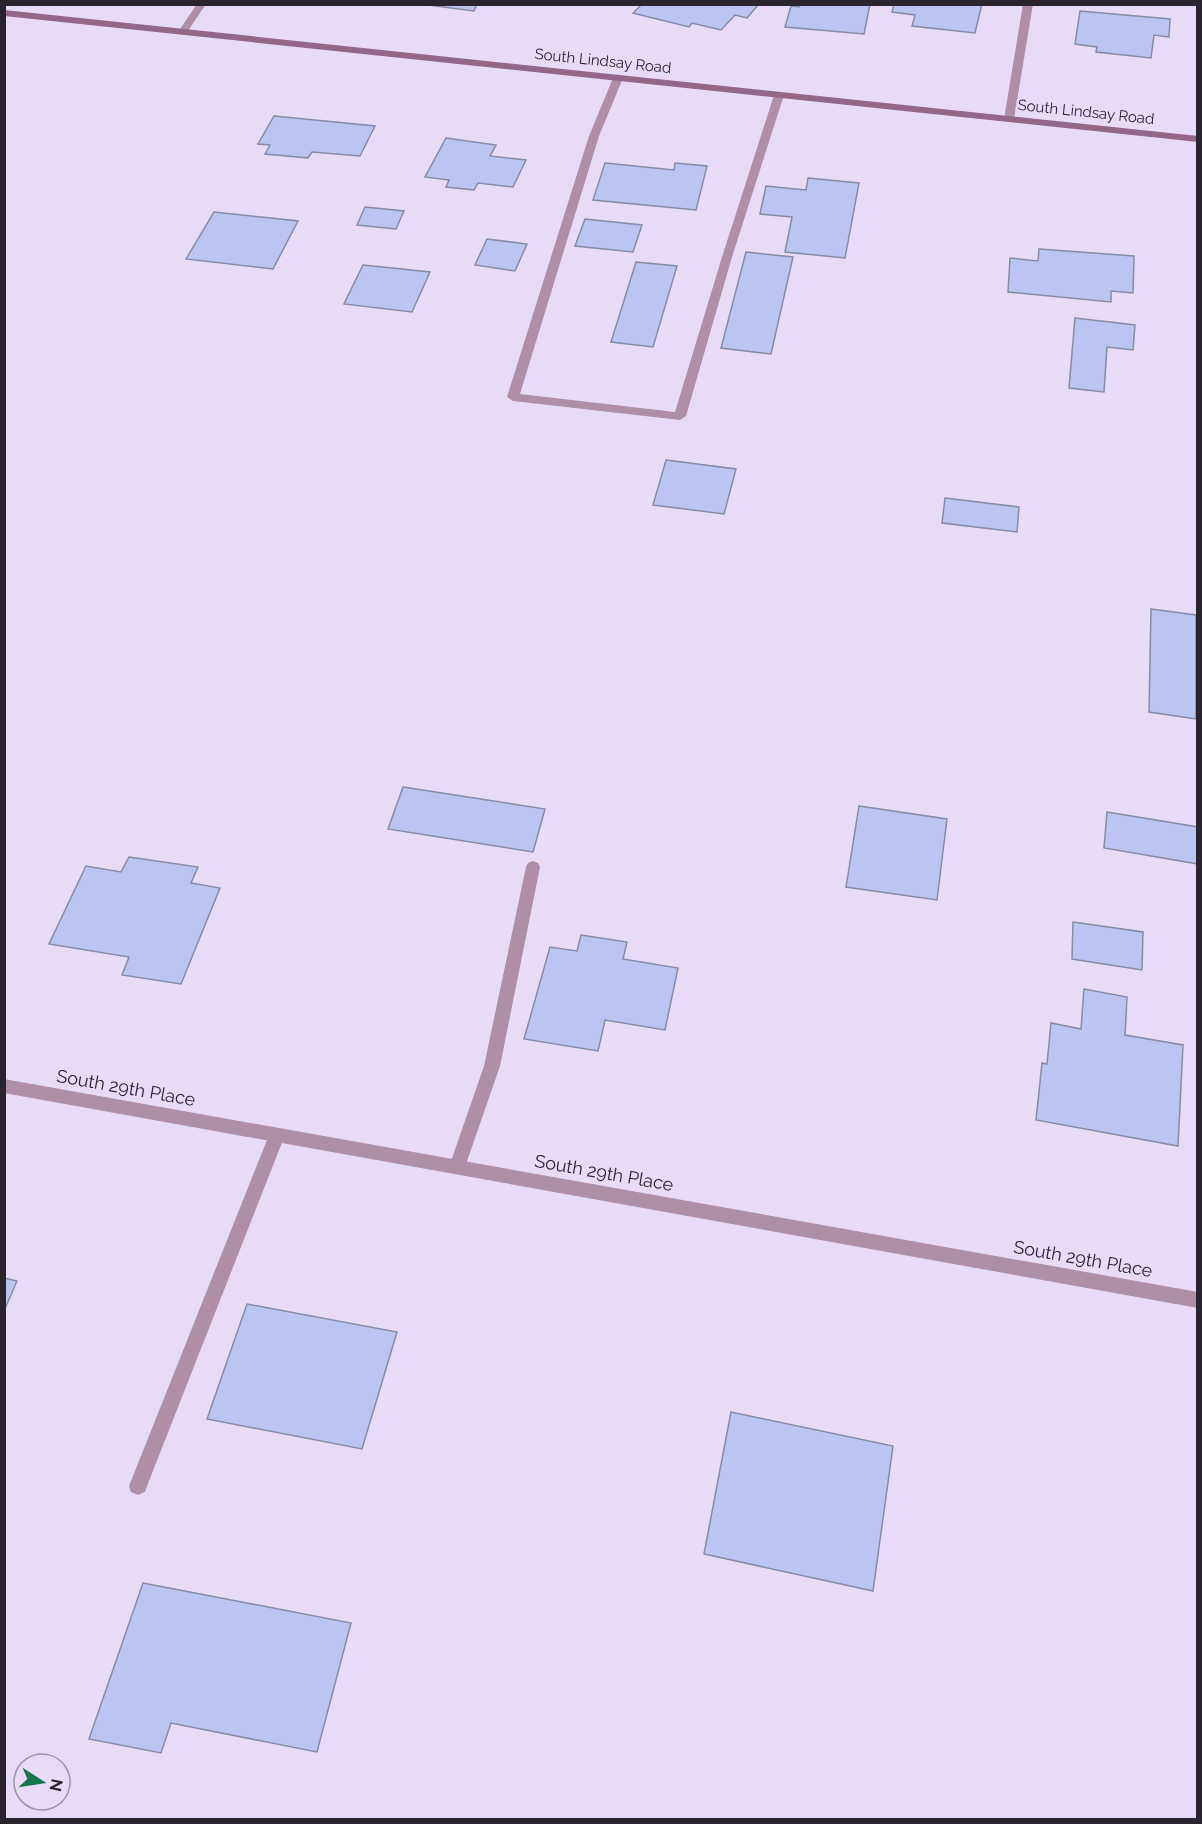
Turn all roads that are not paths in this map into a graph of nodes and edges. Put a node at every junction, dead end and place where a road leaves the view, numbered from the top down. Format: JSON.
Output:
{"nodes":[{"id":1,"x":202,"y":4,"type":"edge"},
{"id":2,"x":1028,"y":4,"type":"edge"},
{"id":3,"x":4,"y":14,"type":"edge"},
{"id":4,"x":183,"y":32,"type":"junction"},
{"id":5,"x":618,"y":78,"type":"junction"},
{"id":6,"x":779,"y":95,"type":"junction"},
{"id":7,"x":1009,"y":119,"type":"junction"},
{"id":8,"x":1197,"y":139,"type":"edge"},
{"id":9,"x":533,"y":867,"type":"dead end"},
{"id":10,"x":4,"y":1086,"type":"edge"},
{"id":11,"x":277,"y":1134,"type":"junction"},
{"id":12,"x":457,"y":1167,"type":"junction"},
{"id":13,"x":1197,"y":1300,"type":"edge"},
{"id":14,"x":138,"y":1486,"type":"dead end"}],
"edges":[{"from":1,"to":4,"type":"street"},
{"from":2,"to":7,"type":"street"},
{"from":3,"to":4,"type":"main road","name":"South Lindsay Road"},
{"from":4,"to":5,"type":"main road","name":"South Lindsay Road"},
{"from":5,"to":6,"type":"main road","name":"South Lindsay Road"},
{"from":5,"to":6,"type":"street"},
{"from":6,"to":7,"type":"main road","name":"South Lindsay Road"},
{"from":7,"to":8,"type":"main road","name":"South Lindsay Road"},
{"from":9,"to":12,"type":"street"},
{"from":10,"to":11,"type":"street","name":"South 29th Place"},
{"from":11,"to":12,"type":"street","name":"South 29th Place"},
{"from":11,"to":14,"type":"street"},
{"from":12,"to":13,"type":"street","name":"South 29th Place"}]}
